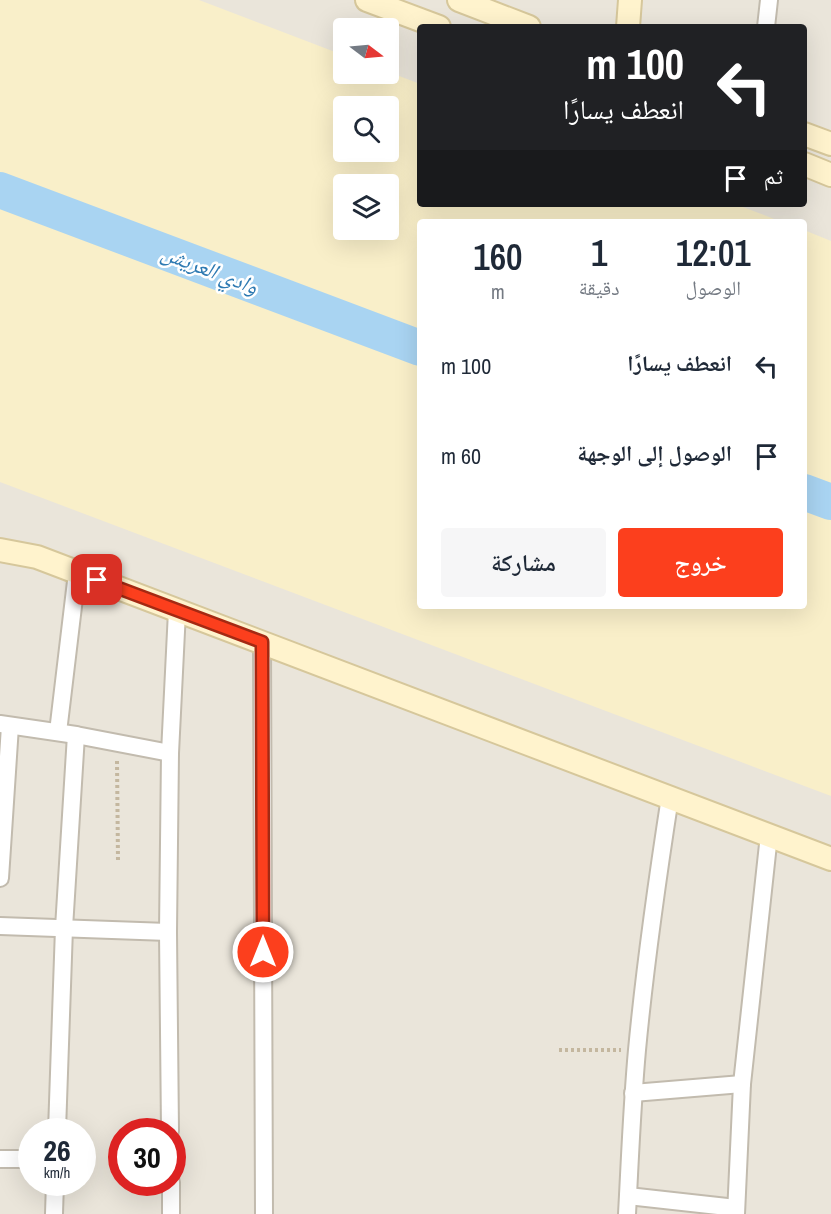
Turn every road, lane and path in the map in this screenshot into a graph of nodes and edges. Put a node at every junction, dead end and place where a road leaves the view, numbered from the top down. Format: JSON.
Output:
{"nodes":[{"id":1,"x":367,"y":0,"type":"edge"},
{"id":2,"x":459,"y":0,"type":"edge"},
{"id":3,"x":630,"y":0,"type":"edge"},
{"id":4,"x":769,"y":0,"type":"edge"},
{"id":5,"x":431,"y":24,"type":"edge"},
{"id":6,"x":521,"y":24,"type":"edge"},
{"id":7,"x":628,"y":24,"type":"edge"},
{"id":8,"x":766,"y":24,"type":"edge"},
{"id":9,"x":807,"y":135,"type":"edge"},
{"id":10,"x":831,"y":144,"type":"edge"},
{"id":11,"x":807,"y":165,"type":"edge"},
{"id":12,"x":831,"y":175,"type":"edge"},
{"id":13,"x":0,"y":534,"type":"edge"},
{"id":14,"x":0,"y":550,"type":"edge"},
{"id":15,"x":37,"y":557,"type":"junction"},
{"id":16,"x":77,"y":573,"type":"junction"},
{"id":17,"x":177,"y":611,"type":"junction"},
{"id":18,"x":262,"y":642,"type":"junction"},
{"id":19,"x":5,"y":725,"type":"edge"},
{"id":20,"x":58,"y":732,"type":"junction"},
{"id":21,"x":76,"y":735,"type":"junction"},
{"id":22,"x":117,"y":742,"type":"junction"},
{"id":23,"x":170,"y":753,"type":"junction"},
{"id":24,"x":670,"y":797,"type":"junction"},
{"id":25,"x":769,"y":836,"type":"junction"},
{"id":26,"x":831,"y":859,"type":"edge"},
{"id":27,"x":118,"y":861,"type":"dead end"},
{"id":28,"x":0,"y":878,"type":"edge"},
{"id":29,"x":0,"y":926,"type":"edge"},
{"id":30,"x":64,"y":928,"type":"junction"},
{"id":31,"x":168,"y":932,"type":"junction"},
{"id":32,"x":637,"y":1049,"type":"junction"},
{"id":33,"x":559,"y":1050,"type":"dead end"},
{"id":34,"x":742,"y":1084,"type":"junction"},
{"id":35,"x":633,"y":1093,"type":"junction"},
{"id":36,"x":57,"y":1118,"type":"edge"},
{"id":37,"x":170,"y":1118,"type":"edge"},
{"id":38,"x":0,"y":1159,"type":"edge"},
{"id":39,"x":18,"y":1159,"type":"edge"},
{"id":40,"x":55,"y":1196,"type":"edge"},
{"id":41,"x":171,"y":1196,"type":"edge"},
{"id":42,"x":628,"y":1196,"type":"junction"},
{"id":43,"x":736,"y":1211,"type":"edge"},
{"id":44,"x":54,"y":1214,"type":"edge"},
{"id":45,"x":171,"y":1214,"type":"edge"},
{"id":46,"x":264,"y":1214,"type":"edge"},
{"id":47,"x":627,"y":1214,"type":"edge"}],
"edges":[{"from":1,"to":5,"type":"street"},
{"from":2,"to":6,"type":"street"},
{"from":3,"to":7,"type":"street"},
{"from":4,"to":8,"type":"street"},
{"from":9,"to":10,"type":"street"},
{"from":11,"to":12,"type":"street"},
{"from":13,"to":15,"type":"street"},
{"from":14,"to":15,"type":"street"},
{"from":15,"to":16,"type":"street"},
{"from":16,"to":17,"type":"street"},
{"from":16,"to":20,"type":"street"},
{"from":17,"to":18,"type":"street"},
{"from":17,"to":23,"type":"street"},
{"from":18,"to":24,"type":"street"},
{"from":18,"to":46,"type":"street"},
{"from":19,"to":20,"type":"street"},
{"from":19,"to":28,"type":"street"},
{"from":20,"to":21,"type":"street"},
{"from":21,"to":22,"type":"street"},
{"from":21,"to":30,"type":"street"},
{"from":22,"to":23,"type":"street"},
{"from":22,"to":27,"type":"path"},
{"from":23,"to":31,"type":"street"},
{"from":24,"to":25,"type":"street"},
{"from":24,"to":32,"type":"street"},
{"from":25,"to":26,"type":"street"},
{"from":25,"to":34,"type":"street"},
{"from":29,"to":30,"type":"street"},
{"from":30,"to":31,"type":"street"},
{"from":30,"to":36,"type":"street"},
{"from":31,"to":37,"type":"street"},
{"from":32,"to":33,"type":"path"},
{"from":32,"to":35,"type":"street"},
{"from":34,"to":35,"type":"street"},
{"from":34,"to":43,"type":"street"},
{"from":35,"to":42,"type":"street"},
{"from":38,"to":39,"type":"street"},
{"from":40,"to":44,"type":"street"},
{"from":41,"to":45,"type":"street"},
{"from":42,"to":43,"type":"street"},
{"from":42,"to":47,"type":"street"}]}
